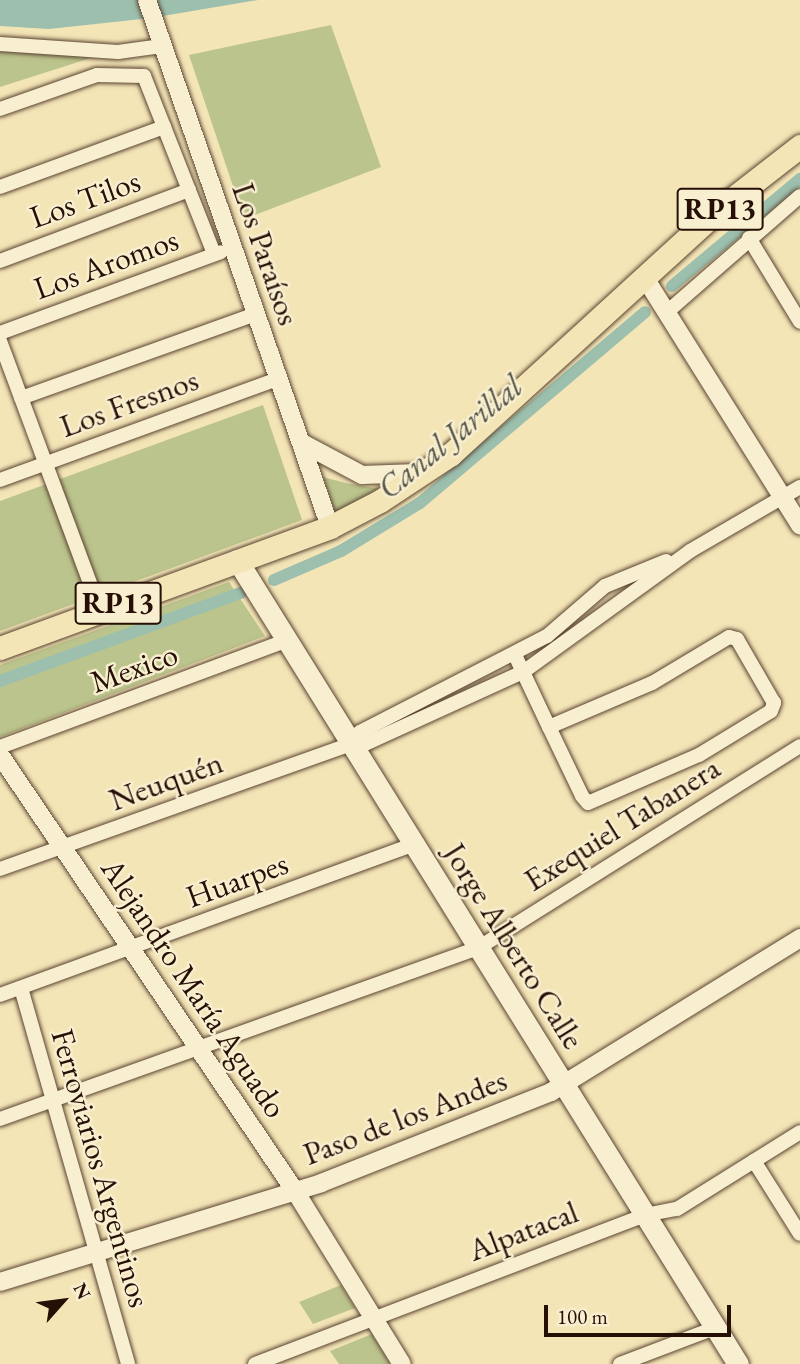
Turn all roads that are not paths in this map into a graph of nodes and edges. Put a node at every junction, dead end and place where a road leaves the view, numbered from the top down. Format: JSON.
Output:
{"nodes":[{"id":1,"x":147,"y":0,"type":"edge"},
{"id":2,"x":160,"y":41,"type":"junction"},
{"id":3,"x":0,"y":44,"type":"edge"},
{"id":4,"x":0,"y":109,"type":"edge"},
{"id":5,"x":164,"y":127,"type":"junction"},
{"id":6,"x":800,"y":146,"type":"edge"},
{"id":7,"x":0,"y":187,"type":"edge"},
{"id":8,"x":189,"y":190,"type":"junction"},
{"id":9,"x":800,"y":196,"type":"edge"},
{"id":10,"x":750,"y":238,"type":"junction"},
{"id":11,"x":232,"y":248,"type":"junction"},
{"id":12,"x":214,"y":254,"type":"junction"},
{"id":13,"x":0,"y":261,"type":"edge"},
{"id":14,"x":645,"y":278,"type":"junction"},
{"id":15,"x":667,"y":312,"type":"junction"},
{"id":16,"x":255,"y":314,"type":"junction"},
{"id":17,"x":800,"y":322,"type":"edge"},
{"id":18,"x":0,"y":333,"type":"edge"},
{"id":19,"x":0,"y":341,"type":"edge"},
{"id":20,"x":278,"y":379,"type":"junction"},
{"id":21,"x":21,"y":398,"type":"junction"},
{"id":22,"x":302,"y":443,"type":"junction"},
{"id":23,"x":45,"y":463,"type":"junction"},
{"id":24,"x":431,"y":469,"type":"junction"},
{"id":25,"x":0,"y":480,"type":"edge"},
{"id":26,"x":800,"y":487,"type":"edge"},
{"id":27,"x":783,"y":498,"type":"junction"},
{"id":28,"x":800,"y":525,"type":"edge"},
{"id":29,"x":330,"y":527,"type":"junction"},
{"id":30,"x":690,"y":551,"type":"junction"},
{"id":31,"x":237,"y":560,"type":"junction"},
{"id":32,"x":100,"y":610,"type":"junction"},
{"id":33,"x":287,"y":640,"type":"junction"},
{"id":34,"x":0,"y":648,"type":"edge"},
{"id":35,"x":515,"y":655,"type":"junction"},
{"id":36,"x":523,"y":672,"type":"junction"},
{"id":37,"x":464,"y":682,"type":"junction"},
{"id":38,"x":471,"y":697,"type":"junction"},
{"id":39,"x":549,"y":727,"type":"junction"},
{"id":40,"x":351,"y":744,"type":"junction"},
{"id":41,"x":800,"y":746,"type":"edge"},
{"id":42,"x":0,"y":747,"type":"edge"},
{"id":43,"x":0,"y":755,"type":"edge"},
{"id":44,"x":414,"y":844,"type":"junction"},
{"id":45,"x":63,"y":848,"type":"junction"},
{"id":46,"x":0,"y":869,"type":"edge"},
{"id":47,"x":800,"y":938,"type":"edge"},
{"id":48,"x":132,"y":948,"type":"junction"},
{"id":49,"x":478,"y":948,"type":"junction"},
{"id":50,"x":21,"y":988,"type":"junction"},
{"id":51,"x":0,"y":995,"type":"edge"},
{"id":52,"x":200,"y":1051,"type":"junction"},
{"id":53,"x":564,"y":1086,"type":"junction"},
{"id":54,"x":53,"y":1101,"type":"junction"},
{"id":55,"x":0,"y":1119,"type":"edge"},
{"id":56,"x":800,"y":1132,"type":"edge"},
{"id":57,"x":754,"y":1161,"type":"junction"},
{"id":58,"x":295,"y":1191,"type":"junction"},
{"id":59,"x":645,"y":1215,"type":"junction"},
{"id":60,"x":800,"y":1234,"type":"edge"},
{"id":61,"x":96,"y":1253,"type":"junction"},
{"id":62,"x":0,"y":1282,"type":"edge"},
{"id":63,"x":373,"y":1318,"type":"junction"},
{"id":64,"x":715,"y":1328,"type":"junction"},
{"id":65,"x":128,"y":1364,"type":"edge"},
{"id":66,"x":255,"y":1364,"type":"edge"},
{"id":67,"x":402,"y":1364,"type":"edge"},
{"id":68,"x":620,"y":1364,"type":"edge"},
{"id":69,"x":737,"y":1364,"type":"edge"}],
"edges":[{"from":1,"to":2,"type":"street","name":"Los Paraísos"},
{"from":2,"to":3,"type":"street"},
{"from":2,"to":11,"type":"street","name":"Los Paraísos"},
{"from":4,"to":5,"type":"street"},
{"from":5,"to":7,"type":"street"},
{"from":5,"to":8,"type":"street"},
{"from":6,"to":14,"type":"main road","number":"RP13"},
{"from":8,"to":12,"type":"street"},
{"from":8,"to":13,"type":"street","name":"Los Tilos"},
{"from":9,"to":10,"type":"street"},
{"from":10,"to":15,"type":"street"},
{"from":10,"to":17,"type":"street"},
{"from":11,"to":12,"type":"street","name":"Los Aromos"},
{"from":11,"to":16,"type":"street","name":"Los Paraísos"},
{"from":12,"to":18,"type":"street","name":"Los Aromos"},
{"from":14,"to":15,"type":"street"},
{"from":14,"to":24,"type":"main road","number":"RP13"},
{"from":15,"to":27,"type":"street"},
{"from":16,"to":20,"type":"street","name":"Los Paraísos"},
{"from":16,"to":21,"type":"street"},
{"from":19,"to":21,"type":"street"},
{"from":20,"to":22,"type":"street","name":"Los Paraísos"},
{"from":20,"to":23,"type":"street","name":"Los Fresnos"},
{"from":21,"to":23,"type":"street"},
{"from":22,"to":24,"type":"street"},
{"from":22,"to":29,"type":"street","name":"Los Paraísos"},
{"from":23,"to":25,"type":"street","name":"Los Fresnos"},
{"from":23,"to":32,"type":"street"},
{"from":24,"to":29,"type":"main road","number":"RP13"},
{"from":26,"to":27,"type":"street"},
{"from":27,"to":28,"type":"street"},
{"from":27,"to":30,"type":"street"},
{"from":29,"to":31,"type":"main road","number":"RP13"},
{"from":30,"to":35,"type":"street"},
{"from":30,"to":36,"type":"street"},
{"from":31,"to":32,"type":"main road","number":"RP13"},
{"from":31,"to":33,"type":"main road","name":"Jorge Alberto Calle"},
{"from":32,"to":34,"type":"main road","number":"RP13"},
{"from":33,"to":40,"type":"main road","name":"Jorge Alberto Calle"},
{"from":33,"to":42,"type":"street","name":"Mexico"},
{"from":35,"to":36,"type":"street"},
{"from":35,"to":37,"type":"street"},
{"from":36,"to":38,"type":"street"},
{"from":36,"to":39,"type":"street"},
{"from":37,"to":38,"type":"street"},
{"from":37,"to":40,"type":"street"},
{"from":38,"to":40,"type":"street"},
{"from":39,"to":39,"type":"street"},
{"from":40,"to":44,"type":"main road","name":"Jorge Alberto Calle"},
{"from":40,"to":45,"type":"street","name":"Neuquén"},
{"from":41,"to":49,"type":"street","name":"Exequiel Tabanera"},
{"from":43,"to":45,"type":"street","name":"Alejandro María Aguado"},
{"from":44,"to":48,"type":"street","name":"Huarpes"},
{"from":44,"to":49,"type":"main road","name":"Jorge Alberto Calle"},
{"from":45,"to":46,"type":"street","name":"Neuquén"},
{"from":45,"to":48,"type":"street","name":"Alejandro María Aguado"},
{"from":47,"to":53,"type":"street","name":"Paso de los Andes"},
{"from":48,"to":50,"type":"street","name":"Huarpes"},
{"from":48,"to":52,"type":"street","name":"Alejandro María Aguado"},
{"from":49,"to":52,"type":"street","name":"Exequiel Tabanera"},
{"from":49,"to":53,"type":"main road","name":"Jorge Alberto Calle"},
{"from":50,"to":51,"type":"street","name":"Huarpes"},
{"from":50,"to":54,"type":"street","name":"Ferroviarios Argentinos"},
{"from":52,"to":54,"type":"street","name":"Exequiel Tabanera"},
{"from":52,"to":58,"type":"street","name":"Alejandro María Aguado"},
{"from":53,"to":58,"type":"street","name":"Paso de los Andes"},
{"from":53,"to":59,"type":"main road","name":"Jorge Alberto Calle"},
{"from":54,"to":55,"type":"street","name":"Exequiel Tabanera"},
{"from":54,"to":61,"type":"street","name":"Ferroviarios Argentinos"},
{"from":56,"to":57,"type":"street","name":"Alpatacal"},
{"from":57,"to":59,"type":"street","name":"Alpatacal"},
{"from":57,"to":60,"type":"street"},
{"from":58,"to":61,"type":"street","name":"Paso de los Andes"},
{"from":58,"to":63,"type":"street","name":"Alejandro María Aguado"},
{"from":59,"to":63,"type":"street","name":"Alpatacal"},
{"from":59,"to":64,"type":"main road","name":"Jorge Alberto Calle"},
{"from":61,"to":62,"type":"street","name":"Paso de los Andes"},
{"from":61,"to":65,"type":"street","name":"Ferroviarios Argentinos"},
{"from":63,"to":66,"type":"street","name":"Alpatacal"},
{"from":63,"to":67,"type":"street","name":"Alejandro María Aguado"},
{"from":64,"to":68,"type":"street"},
{"from":64,"to":69,"type":"main road","name":"Jorge Alberto Calle"}]}
